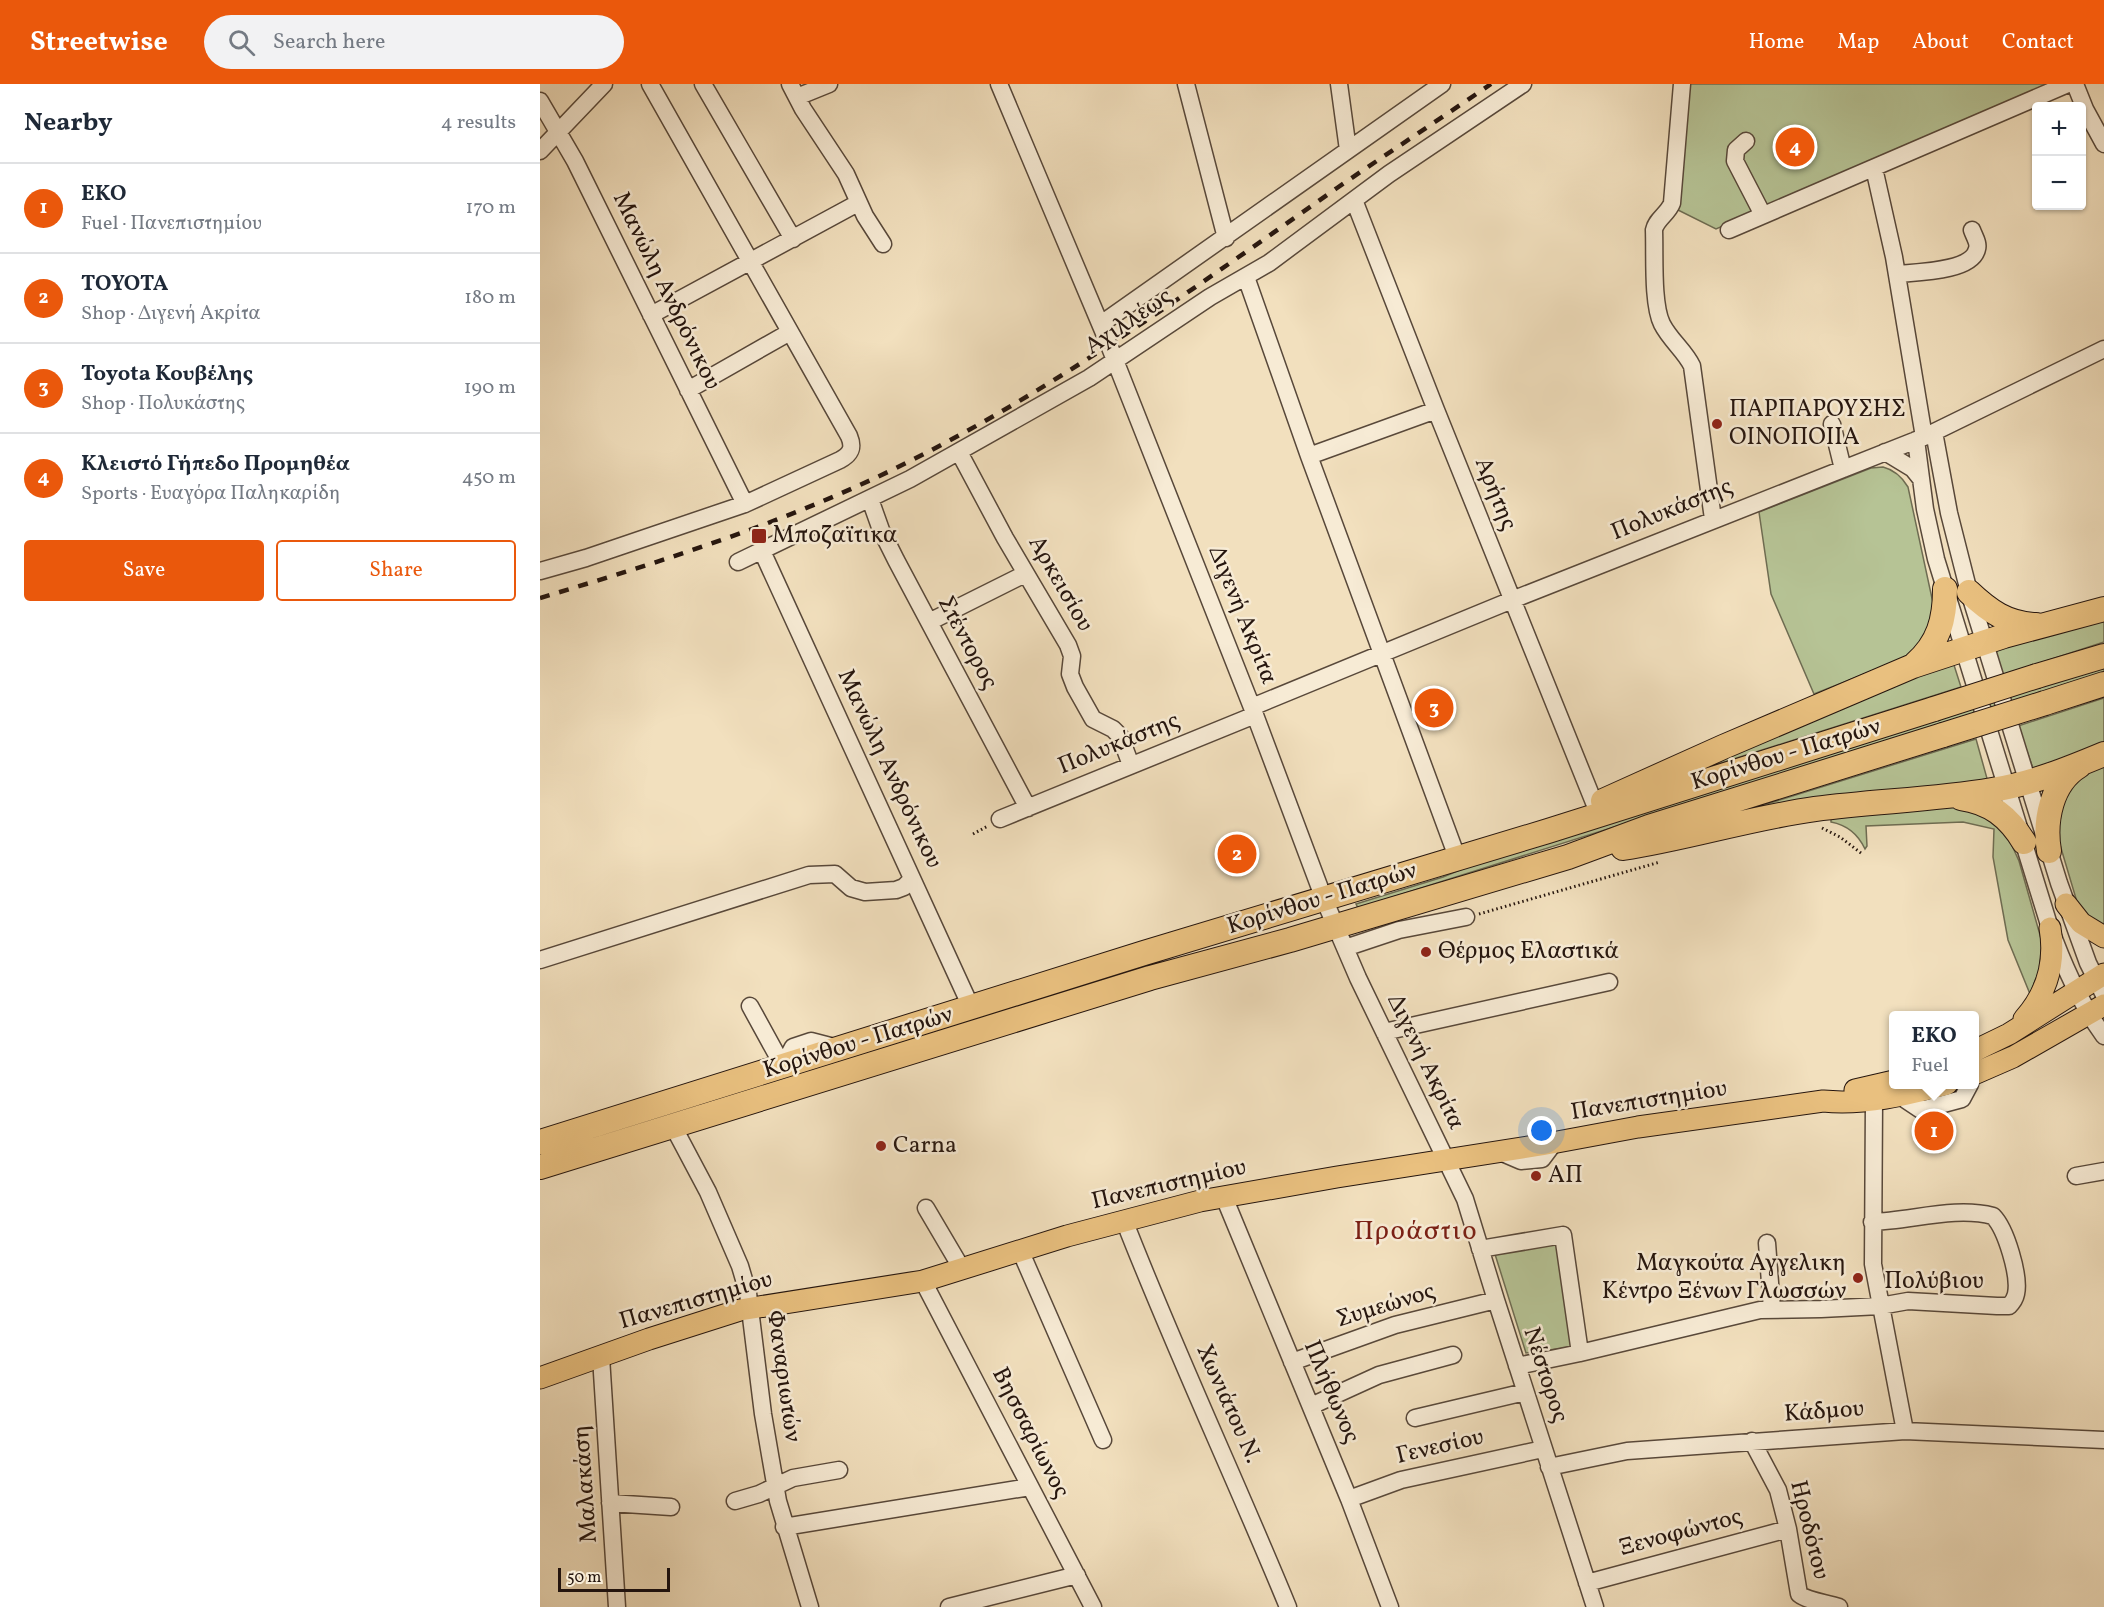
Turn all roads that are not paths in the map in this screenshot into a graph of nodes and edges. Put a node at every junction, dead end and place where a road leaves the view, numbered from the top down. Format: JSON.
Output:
{"nodes":[{"id":1,"x":604,"y":84,"type":"edge"},
{"id":2,"x":650,"y":84,"type":"edge"},
{"id":3,"x":704,"y":84,"type":"edge"},
{"id":4,"x":829,"y":84,"type":"edge"},
{"id":5,"x":999,"y":84,"type":"edge"},
{"id":6,"x":1186,"y":84,"type":"edge"},
{"id":7,"x":1339,"y":84,"type":"edge"},
{"id":8,"x":1442,"y":84,"type":"edge"},
{"id":9,"x":1522,"y":84,"type":"edge"},
{"id":10,"x":1682,"y":84,"type":"edge"},
{"id":11,"x":2068,"y":84,"type":"edge"},
{"id":12,"x":2075,"y":84,"type":"edge"},
{"id":13,"x":794,"y":91,"type":"edge"},
{"id":14,"x":540,"y":101,"type":"edge"},
{"id":15,"x":559,"y":131,"type":"junction"},
{"id":16,"x":1746,"y":141,"type":"dead end"},
{"id":17,"x":2104,"y":144,"type":"edge"},
{"id":18,"x":1348,"y":150,"type":"junction"},
{"id":19,"x":540,"y":151,"type":"edge"},
{"id":20,"x":1874,"y":168,"type":"junction"},
{"id":21,"x":1354,"y":200,"type":"junction"},
{"id":22,"x":858,"y":203,"type":"junction"},
{"id":23,"x":1763,"y":215,"type":"junction"},
{"id":24,"x":1729,"y":230,"type":"dead end"},
{"id":25,"x":1972,"y":230,"type":"dead end"},
{"id":26,"x":1226,"y":237,"type":"junction"},
{"id":27,"x":793,"y":238,"type":"junction"},
{"id":28,"x":883,"y":244,"type":"dead end"},
{"id":29,"x":751,"y":261,"type":"junction"},
{"id":30,"x":1897,"y":274,"type":"junction"},
{"id":31,"x":1246,"y":277,"type":"junction"},
{"id":32,"x":651,"y":315,"type":"junction"},
{"id":33,"x":1101,"y":324,"type":"junction"},
{"id":34,"x":790,"y":332,"type":"junction"},
{"id":35,"x":2104,"y":349,"type":"edge"},
{"id":36,"x":1115,"y":360,"type":"junction"},
{"id":37,"x":688,"y":390,"type":"junction"},
{"id":38,"x":1436,"y":410,"type":"junction"},
{"id":39,"x":1832,"y":424,"type":"dead end"},
{"id":40,"x":1925,"y":436,"type":"junction"},
{"id":41,"x":959,"y":452,"type":"junction"},
{"id":42,"x":1884,"y":452,"type":"junction"},
{"id":43,"x":1309,"y":456,"type":"junction"},
{"id":44,"x":1843,"y":469,"type":"junction"},
{"id":45,"x":1921,"y":479,"type":"junction"},
{"id":46,"x":870,"y":499,"type":"junction"},
{"id":47,"x":745,"y":504,"type":"junction"},
{"id":48,"x":1713,"y":519,"type":"junction"},
{"id":49,"x":762,"y":550,"type":"junction"},
{"id":50,"x":738,"y":562,"type":"dead end"},
{"id":51,"x":540,"y":571,"type":"edge"},
{"id":52,"x":1025,"y":574,"type":"junction"},
{"id":53,"x":1945,"y":589,"type":"junction"},
{"id":54,"x":1969,"y":592,"type":"junction"},
{"id":55,"x":1512,"y":600,"type":"junction"},
{"id":56,"x":2104,"y":609,"type":"edge"},
{"id":57,"x":929,"y":622,"type":"junction"},
{"id":58,"x":2050,"y":624,"type":"junction"},
{"id":59,"x":1974,"y":646,"type":"junction"},
{"id":60,"x":1383,"y":654,"type":"junction"},
{"id":61,"x":2104,"y":656,"type":"edge"},
{"id":62,"x":1913,"y":666,"type":"junction"},
{"id":63,"x":2104,"y":684,"type":"edge"},
{"id":64,"x":1254,"y":711,"type":"junction"},
{"id":65,"x":2095,"y":758,"type":"edge"},
{"id":66,"x":1131,"y":765,"type":"junction"},
{"id":67,"x":2018,"y":784,"type":"junction"},
{"id":68,"x":1947,"y":797,"type":"junction"},
{"id":69,"x":1595,"y":805,"type":"junction"},
{"id":70,"x":1028,"y":808,"type":"junction"},
{"id":71,"x":1000,"y":819,"type":"dead end"},
{"id":72,"x":1548,"y":831,"type":"junction"},
{"id":73,"x":2024,"y":842,"type":"junction"},
{"id":74,"x":2049,"y":851,"type":"junction"},
{"id":75,"x":1457,"y":857,"type":"junction"},
{"id":76,"x":1568,"y":857,"type":"junction"},
{"id":77,"x":912,"y":879,"type":"junction"},
{"id":78,"x":1324,"y":899,"type":"junction"},
{"id":79,"x":2066,"y":904,"type":"junction"},
{"id":80,"x":1466,"y":917,"type":"road end"},
{"id":81,"x":1335,"y":926,"type":"junction"},
{"id":82,"x":2050,"y":928,"type":"junction"},
{"id":83,"x":2104,"y":937,"type":"edge"},
{"id":84,"x":1345,"y":948,"type":"junction"},
{"id":85,"x":540,"y":960,"type":"edge"},
{"id":86,"x":1609,"y":982,"type":"dead end"},
{"id":87,"x":2101,"y":983,"type":"edge"},
{"id":88,"x":2076,"y":992,"type":"junction"},
{"id":89,"x":750,"y":1006,"type":"dead end"},
{"id":90,"x":971,"y":1007,"type":"junction"},
{"id":91,"x":2096,"y":1010,"type":"edge"},
{"id":92,"x":1384,"y":1032,"type":"junction"},
{"id":93,"x":2009,"y":1034,"type":"junction"},
{"id":94,"x":2104,"y":1036,"type":"edge"},
{"id":95,"x":1979,"y":1049,"type":"edge"},
{"id":96,"x":783,"y":1066,"type":"junction"},
{"id":97,"x":1979,"y":1074,"type":"edge"},
{"id":98,"x":1889,"y":1089,"type":"edge"},
{"id":99,"x":1895,"y":1089,"type":"edge"},
{"id":100,"x":1898,"y":1089,"type":"edge"},
{"id":101,"x":1967,"y":1089,"type":"edge"},
{"id":102,"x":1874,"y":1100,"type":"junction"},
{"id":103,"x":1823,"y":1101,"type":"junction"},
{"id":104,"x":673,"y":1126,"type":"junction"},
{"id":105,"x":540,"y":1142,"type":"edge"},
{"id":106,"x":1446,"y":1160,"type":"junction"},
{"id":107,"x":540,"y":1167,"type":"edge"},
{"id":108,"x":2104,"y":1171,"type":"edge"},
{"id":109,"x":2076,"y":1176,"type":"dead end"},
{"id":110,"x":1224,"y":1197,"type":"junction"},
{"id":111,"x":926,"y":1208,"type":"dead end"},
{"id":112,"x":1124,"y":1220,"type":"junction"},
{"id":113,"x":1872,"y":1222,"type":"junction"},
{"id":114,"x":1767,"y":1243,"type":"dead end"},
{"id":115,"x":1480,"y":1249,"type":"junction"},
{"id":116,"x":1020,"y":1250,"type":"junction"},
{"id":117,"x":962,"y":1269,"type":"junction"},
{"id":118,"x":923,"y":1281,"type":"junction"},
{"id":119,"x":1496,"y":1300,"type":"junction"},
{"id":120,"x":1881,"y":1306,"type":"junction"},
{"id":121,"x":749,"y":1308,"type":"junction"},
{"id":122,"x":1772,"y":1309,"type":"junction"},
{"id":123,"x":1580,"y":1353,"type":"junction"},
{"id":124,"x":1453,"y":1355,"type":"dead end"},
{"id":125,"x":601,"y":1357,"type":"junction"},
{"id":126,"x":1292,"y":1362,"type":"junction"},
{"id":127,"x":1517,"y":1366,"type":"junction"},
{"id":128,"x":540,"y":1378,"type":"edge"},
{"id":129,"x":1525,"y":1392,"type":"junction"},
{"id":130,"x":1311,"y":1406,"type":"junction"},
{"id":131,"x":1415,"y":1418,"type":"dead end"},
{"id":132,"x":1905,"y":1431,"type":"junction"},
{"id":133,"x":1103,"y":1440,"type":"dead end"},
{"id":134,"x":2104,"y":1440,"type":"edge"},
{"id":135,"x":1752,"y":1441,"type":"junction"},
{"id":136,"x":1543,"y":1449,"type":"junction"},
{"id":137,"x":1549,"y":1467,"type":"junction"},
{"id":138,"x":839,"y":1470,"type":"dead end"},
{"id":139,"x":775,"y":1486,"type":"junction"},
{"id":140,"x":1030,"y":1487,"type":"junction"},
{"id":141,"x":1349,"y":1499,"type":"junction"},
{"id":142,"x":735,"y":1501,"type":"dead end"},
{"id":143,"x":610,"y":1503,"type":"junction"},
{"id":144,"x":671,"y":1507,"type":"dead end"},
{"id":145,"x":784,"y":1527,"type":"junction"},
{"id":146,"x":1788,"y":1529,"type":"junction"},
{"id":147,"x":1077,"y":1575,"type":"junction"},
{"id":148,"x":1587,"y":1583,"type":"junction"},
{"id":149,"x":617,"y":1607,"type":"edge"},
{"id":150,"x":810,"y":1607,"type":"edge"},
{"id":151,"x":949,"y":1607,"type":"edge"},
{"id":152,"x":1093,"y":1607,"type":"edge"},
{"id":153,"x":1288,"y":1607,"type":"edge"},
{"id":154,"x":1390,"y":1607,"type":"edge"},
{"id":155,"x":1595,"y":1607,"type":"edge"},
{"id":156,"x":1839,"y":1607,"type":"edge"}],
"edges":[{"from":1,"to":15,"type":"street"},
{"from":2,"to":29,"type":"street"},
{"from":3,"to":27,"type":"street"},
{"from":4,"to":13,"type":"street"},
{"from":5,"to":33,"type":"street","name":"Διγενή Ακρίτα"},
{"from":6,"to":26,"type":"street"},
{"from":7,"to":18,"type":"street"},
{"from":8,"to":18,"type":"street","name":"Αχιλλέως"},
{"from":9,"to":21,"type":"street","name":"Αχιλλέως"},
{"from":10,"to":48,"type":"street"},
{"from":11,"to":20,"type":"street"},
{"from":12,"to":17,"type":"street"},
{"from":13,"to":22,"type":"street"},
{"from":14,"to":15,"type":"street","name":"Μανώλη Ανδρόνικου"},
{"from":15,"to":19,"type":"street"},
{"from":15,"to":32,"type":"street","name":"Μανώλη Ανδρόνικου"},
{"from":16,"to":23,"type":"street"},
{"from":18,"to":26,"type":"street","name":"Αχιλλέως"},
{"from":20,"to":23,"type":"street"},
{"from":20,"to":30,"type":"street"},
{"from":21,"to":31,"type":"street","name":"Αχιλλέως"},
{"from":21,"to":38,"type":"street","name":"Αρήτης"},
{"from":22,"to":27,"type":"street"},
{"from":22,"to":28,"type":"street"},
{"from":23,"to":24,"type":"street"},
{"from":25,"to":30,"type":"street"},
{"from":26,"to":33,"type":"street","name":"Αχιλλέως"},
{"from":27,"to":29,"type":"street"},
{"from":29,"to":32,"type":"street"},
{"from":29,"to":34,"type":"street"},
{"from":30,"to":40,"type":"street"},
{"from":31,"to":36,"type":"street","name":"Αχιλλέως"},
{"from":31,"to":43,"type":"street"},
{"from":32,"to":37,"type":"street","name":"Μανώλη Ανδρόνικου"},
{"from":33,"to":36,"type":"street","name":"Διγενή Ακρίτα"},
{"from":34,"to":37,"type":"street"},
{"from":34,"to":47,"type":"street"},
{"from":35,"to":40,"type":"street","name":"Πολυκάστης"},
{"from":36,"to":41,"type":"street","name":"Αχιλλέως"},
{"from":36,"to":64,"type":"street","name":"Διγενή Ακρίτα"},
{"from":37,"to":47,"type":"street","name":"Μανώλη Ανδρόνικου"},
{"from":38,"to":43,"type":"street"},
{"from":38,"to":55,"type":"street","name":"Αρήτης"},
{"from":39,"to":44,"type":"street"},
{"from":40,"to":42,"type":"street","name":"Πολυκάστης"},
{"from":40,"to":45,"type":"street"},
{"from":40,"to":54,"type":"street"},
{"from":41,"to":46,"type":"street","name":"Αχιλλέως"},
{"from":41,"to":52,"type":"street","name":"Αρκεισίου"},
{"from":42,"to":44,"type":"street","name":"Πολυκάστης"},
{"from":42,"to":45,"type":"street"},
{"from":43,"to":60,"type":"street"},
{"from":44,"to":48,"type":"street","name":"Πολυκάστης"},
{"from":45,"to":53,"type":"street"},
{"from":46,"to":49,"type":"street","name":"Αχιλλέως"},
{"from":46,"to":57,"type":"street","name":"Στέντορος"},
{"from":47,"to":51,"type":"street"},
{"from":48,"to":55,"type":"street","name":"Πολυκάστης"},
{"from":49,"to":50,"type":"street","name":"Αχιλλέως"},
{"from":49,"to":77,"type":"street","name":"Μανώλη Ανδρόνικου"},
{"from":52,"to":57,"type":"street"},
{"from":52,"to":66,"type":"street","name":"Αρκεισίου"},
{"from":53,"to":59,"type":"street"},
{"from":53,"to":62,"type":"highway"},
{"from":54,"to":58,"type":"highway"},
{"from":54,"to":59,"type":"street"},
{"from":55,"to":60,"type":"street","name":"Πολυκάστης"},
{"from":55,"to":69,"type":"street","name":"Αρήτης"},
{"from":56,"to":58,"type":"highway"},
{"from":57,"to":70,"type":"street","name":"Στέντορος"},
{"from":58,"to":59,"type":"highway"},
{"from":59,"to":62,"type":"highway"},
{"from":59,"to":67,"type":"street"},
{"from":60,"to":64,"type":"street","name":"Πολυκάστης"},
{"from":60,"to":75,"type":"street"},
{"from":61,"to":72,"type":"highway","name":"Κορίνθου - Πατρών","bridge":true},
{"from":62,"to":69,"type":"highway"},
{"from":63,"to":76,"type":"highway","name":"Κορίνθου - Πατρών","bridge":true},
{"from":64,"to":66,"type":"street","name":"Πολυκάστης"},
{"from":64,"to":78,"type":"street","name":"Διγενή Ακρίτα"},
{"from":65,"to":67,"type":"highway"},
{"from":65,"to":74,"type":"highway"},
{"from":66,"to":70,"type":"street","name":"Πολυκάστης"},
{"from":67,"to":68,"type":"highway"},
{"from":67,"to":73,"type":"street"},
{"from":67,"to":74,"type":"street"},
{"from":68,"to":73,"type":"highway"},
{"from":68,"to":76,"type":"highway"},
{"from":69,"to":72,"type":"highway"},
{"from":70,"to":71,"type":"street","name":"Πολυκάστης"},
{"from":72,"to":75,"type":"highway","name":"Κορίνθου - Πατρών"},
{"from":73,"to":82,"type":"street"},
{"from":74,"to":79,"type":"street"},
{"from":75,"to":78,"type":"highway","name":"Κορίνθου - Πατρών"},
{"from":76,"to":81,"type":"highway","name":"Κορίνθου - Πατρών"},
{"from":77,"to":85,"type":"street"},
{"from":77,"to":90,"type":"street","name":"Μανώλη Ανδρόνικου"},
{"from":78,"to":81,"type":"street","name":"Διγενή Ακρίτα"},
{"from":78,"to":90,"type":"highway","name":"Κορίνθου - Πατρών"},
{"from":79,"to":83,"type":"main road"},
{"from":79,"to":87,"type":"street"},
{"from":80,"to":84,"type":"street"},
{"from":81,"to":84,"type":"street","name":"Διγενή Ακρίτα"},
{"from":81,"to":104,"type":"highway","name":"Κορίνθου - Πατρών"},
{"from":82,"to":88,"type":"street"},
{"from":82,"to":93,"type":"main road"},
{"from":84,"to":92,"type":"street","name":"Διγενή Ακρίτα"},
{"from":86,"to":92,"type":"street"},
{"from":87,"to":88,"type":"main road"},
{"from":88,"to":91,"type":"street"},
{"from":88,"to":93,"type":"main road"},
{"from":89,"to":96,"type":"street"},
{"from":90,"to":96,"type":"highway","name":"Κορίνθου - Πατρών"},
{"from":91,"to":94,"type":"street"},
{"from":91,"to":97,"type":"main road"},
{"from":92,"to":106,"type":"street","name":"Διγενή Ακρίτα"},
{"from":93,"to":95,"type":"main road"},
{"from":96,"to":105,"type":"highway","name":"Κορίνθου - Πατρών"},
{"from":98,"to":103,"type":"main road","name":"Πανεπιστημίου"},
{"from":99,"to":102,"type":"main road","name":"Πανεπιστημίου"},
{"from":100,"to":101,"type":"street"},
{"from":102,"to":103,"type":"main road","name":"Πανεπιστημίου"},
{"from":102,"to":113,"type":"street"},
{"from":103,"to":106,"type":"main road","name":"Πανεπιστημίου"},
{"from":104,"to":107,"type":"highway","name":"Κορίνθου - Πατρών"},
{"from":104,"to":121,"type":"street","name":"Φαναριωτών"},
{"from":106,"to":110,"type":"main road","name":"Πανεπιστημίου"},
{"from":106,"to":115,"type":"street","name":"Νέστορος"},
{"from":108,"to":109,"type":"street"},
{"from":110,"to":112,"type":"main road","name":"Πανεπιστημίου"},
{"from":110,"to":126,"type":"street","name":"Πλήθωνος"},
{"from":111,"to":117,"type":"street"},
{"from":112,"to":116,"type":"main road","name":"Πανεπιστημίου"},
{"from":112,"to":153,"type":"street","name":"Χωνιάτου Ν."},
{"from":113,"to":120,"type":"street"},
{"from":113,"to":120,"type":"street","name":"Πολύβιου"},
{"from":114,"to":122,"type":"street"},
{"from":115,"to":119,"type":"street","name":"Νέστορος"},
{"from":115,"to":123,"type":"street"},
{"from":116,"to":117,"type":"main road","name":"Πανεπιστημίου"},
{"from":116,"to":133,"type":"street"},
{"from":117,"to":118,"type":"main road","name":"Πανεπιστημίου"},
{"from":118,"to":121,"type":"main road","name":"Πανεπιστημίου"},
{"from":118,"to":140,"type":"street","name":"Βησσαρίωνος"},
{"from":119,"to":126,"type":"street","name":"Συμεώνος"},
{"from":119,"to":127,"type":"street","name":"Νέστορος"},
{"from":120,"to":122,"type":"street","name":"Πολύβιου"},
{"from":120,"to":132,"type":"street"},
{"from":121,"to":125,"type":"main road","name":"Πανεπιστημίου"},
{"from":121,"to":139,"type":"street","name":"Φαναριωτών"},
{"from":122,"to":123,"type":"street","name":"Πολύβιου"},
{"from":123,"to":127,"type":"street","name":"Πολύβιου"},
{"from":124,"to":130,"type":"street"},
{"from":125,"to":128,"type":"main road","name":"Πανεπιστημίου"},
{"from":125,"to":143,"type":"street","name":"Μαλακάση"},
{"from":126,"to":130,"type":"street","name":"Πλήθωνος"},
{"from":127,"to":129,"type":"street","name":"Νέστορος"},
{"from":129,"to":131,"type":"street"},
{"from":129,"to":136,"type":"street","name":"Νέστορος"},
{"from":130,"to":141,"type":"street","name":"Πλήθωνος"},
{"from":132,"to":134,"type":"street","name":"Κάδμου"},
{"from":132,"to":135,"type":"street","name":"Κάδμου"},
{"from":135,"to":137,"type":"street","name":"Κάδμου"},
{"from":135,"to":146,"type":"street","name":"Ηροδότου"},
{"from":136,"to":137,"type":"street","name":"Νέστορος"},
{"from":136,"to":141,"type":"street","name":"Γενεσίου"},
{"from":137,"to":148,"type":"street","name":"Νέστορος"},
{"from":138,"to":139,"type":"street"},
{"from":139,"to":142,"type":"street"},
{"from":139,"to":145,"type":"street","name":"Φαναριωτών"},
{"from":140,"to":145,"type":"street"},
{"from":140,"to":147,"type":"street","name":"Βησσαρίωνος"},
{"from":141,"to":154,"type":"street","name":"Πλήθωνος"},
{"from":143,"to":144,"type":"street"},
{"from":143,"to":149,"type":"street","name":"Μαλακάση"},
{"from":145,"to":150,"type":"street","name":"Φαναριωτών"},
{"from":146,"to":148,"type":"street","name":"Ξενοφώντος"},
{"from":146,"to":156,"type":"street","name":"Ηροδότου"},
{"from":147,"to":151,"type":"street"},
{"from":147,"to":152,"type":"street","name":"Βησσαρίωνος"},
{"from":148,"to":155,"type":"street","name":"Νέστορος"}]}
